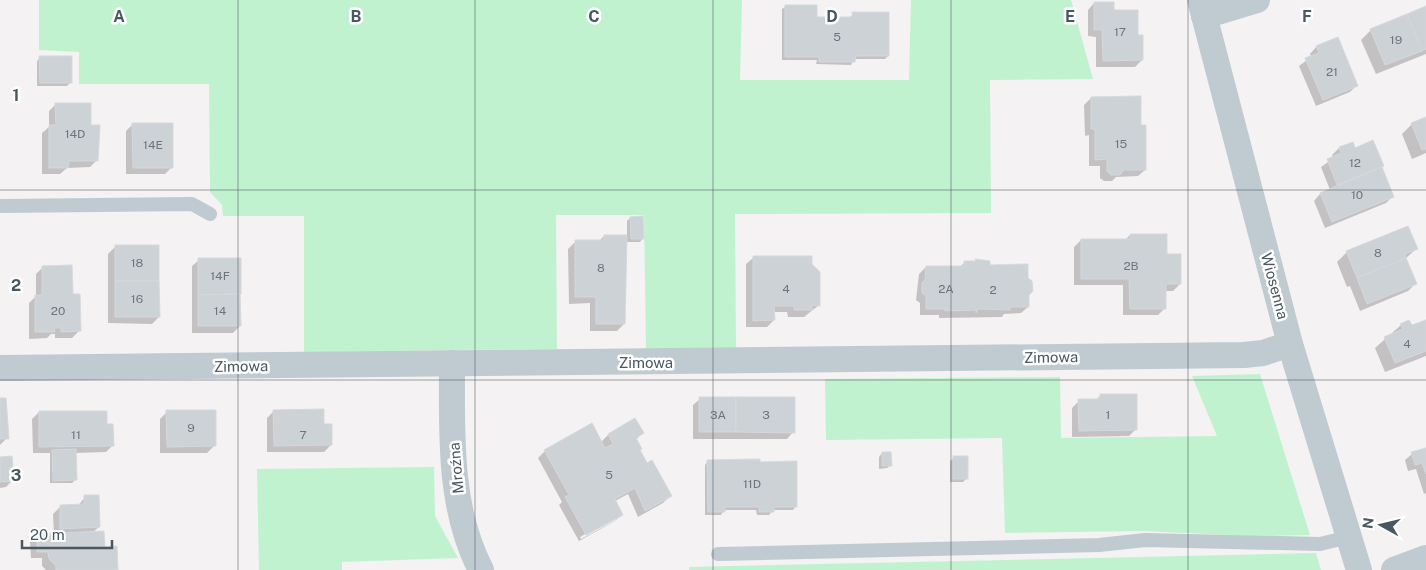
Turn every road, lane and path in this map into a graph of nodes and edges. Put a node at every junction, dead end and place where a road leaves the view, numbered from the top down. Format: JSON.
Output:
{"nodes":[{"id":1,"x":1257,"y":0,"type":"edge"},
{"id":2,"x":1202,"y":8,"type":"edge"},
{"id":3,"x":0,"y":206,"type":"edge"},
{"id":4,"x":210,"y":214,"type":"dead end"},
{"id":5,"x":1290,"y":344,"type":"junction"},
{"id":6,"x":452,"y":362,"type":"junction"},
{"id":7,"x":0,"y":368,"type":"edge"},
{"id":8,"x":1349,"y":536,"type":"junction"},
{"id":9,"x":718,"y":554,"type":"dead end"},
{"id":10,"x":1426,"y":558,"type":"edge"},
{"id":11,"x":481,"y":570,"type":"edge"},
{"id":12,"x":1359,"y":570,"type":"edge"},
{"id":13,"x":1394,"y":570,"type":"edge"}],
"edges":[{"from":1,"to":2,"type":"street"},
{"from":2,"to":5,"type":"street","name":"Wiosenna"},
{"from":3,"to":4,"type":"lane"},
{"from":5,"to":6,"type":"street","name":"Zimowa"},
{"from":5,"to":8,"type":"street","name":"Wiosenna"},
{"from":6,"to":7,"type":"street","name":"Zimowa"},
{"from":6,"to":11,"type":"street","name":"Mroźna"},
{"from":8,"to":9,"type":"lane"},
{"from":8,"to":12,"type":"street","name":"Wiosenna"},
{"from":10,"to":13,"type":"street"}]}
